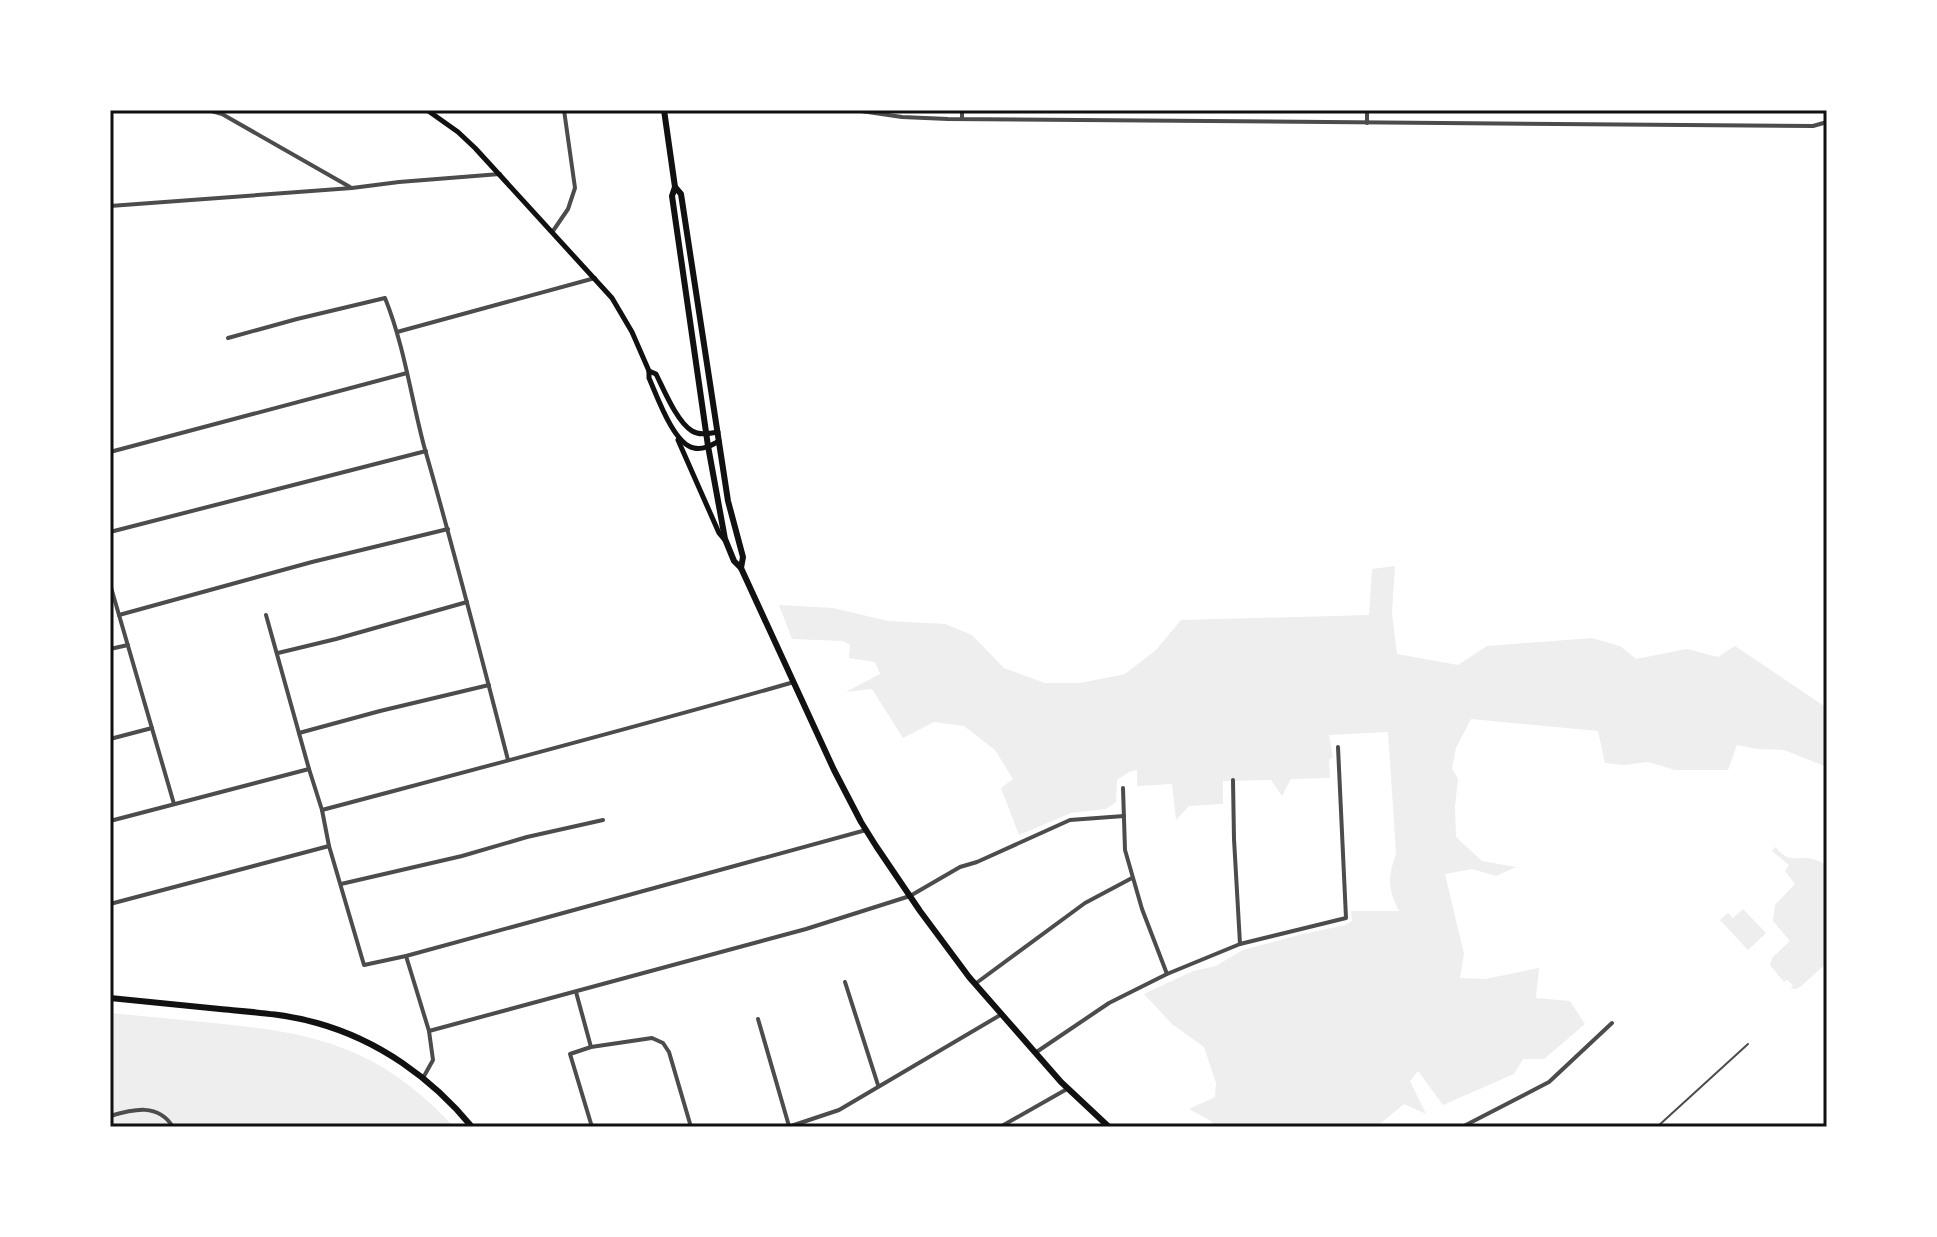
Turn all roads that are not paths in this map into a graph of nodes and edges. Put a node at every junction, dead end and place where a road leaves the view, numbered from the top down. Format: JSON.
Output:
{"nodes":[{"id":1,"x":208,"y":110,"type":"edge"},
{"id":2,"x":427,"y":110,"type":"edge"},
{"id":3,"x":564,"y":110,"type":"edge"},
{"id":4,"x":664,"y":110,"type":"edge"},
{"id":5,"x":854,"y":110,"type":"edge"},
{"id":6,"x":962,"y":110,"type":"edge"},
{"id":7,"x":1367,"y":110,"type":"edge"},
{"id":8,"x":962,"y":119,"type":"junction"},
{"id":9,"x":1827,"y":122,"type":"edge"},
{"id":10,"x":1367,"y":123,"type":"junction"},
{"id":11,"x":500,"y":174,"type":"junction"},
{"id":12,"x":675,"y":187,"type":"junction"},
{"id":13,"x":352,"y":188,"type":"junction"},
{"id":14,"x":110,"y":206,"type":"edge"},
{"id":15,"x":553,"y":231,"type":"junction"},
{"id":16,"x":595,"y":278,"type":"junction"},
{"id":17,"x":397,"y":332,"type":"junction"},
{"id":18,"x":228,"y":338,"type":"dead end"},
{"id":19,"x":649,"y":371,"type":"junction"},
{"id":20,"x":407,"y":373,"type":"junction"},
{"id":21,"x":674,"y":431,"type":"junction"},
{"id":22,"x":718,"y":432,"type":"junction"},
{"id":23,"x":706,"y":434,"type":"junction"},
{"id":24,"x":719,"y":441,"type":"junction"},
{"id":25,"x":708,"y":446,"type":"junction"},
{"id":26,"x":426,"y":451,"type":"junction"},
{"id":27,"x":110,"y":452,"type":"edge"},
{"id":28,"x":448,"y":529,"type":"junction"},
{"id":29,"x":110,"y":532,"type":"edge"},
{"id":30,"x":725,"y":539,"type":"junction"},
{"id":31,"x":741,"y":568,"type":"junction"},
{"id":32,"x":110,"y":584,"type":"edge"},
{"id":33,"x":467,"y":602,"type":"junction"},
{"id":34,"x":119,"y":615,"type":"junction"},
{"id":35,"x":266,"y":615,"type":"dead end"},
{"id":36,"x":128,"y":645,"type":"junction"},
{"id":37,"x":110,"y":649,"type":"edge"},
{"id":38,"x":278,"y":653,"type":"junction"},
{"id":39,"x":794,"y":682,"type":"junction"},
{"id":40,"x":489,"y":685,"type":"junction"},
{"id":41,"x":152,"y":728,"type":"junction"},
{"id":42,"x":299,"y":733,"type":"junction"},
{"id":43,"x":110,"y":739,"type":"edge"},
{"id":44,"x":1338,"y":747,"type":"dead end"},
{"id":45,"x":508,"y":760,"type":"junction"},
{"id":46,"x":309,"y":769,"type":"junction"},
{"id":47,"x":1233,"y":780,"type":"dead end"},
{"id":48,"x":1123,"y":788,"type":"dead end"},
{"id":49,"x":174,"y":804,"type":"junction"},
{"id":50,"x":322,"y":810,"type":"junction"},
{"id":51,"x":1124,"y":816,"type":"junction"},
{"id":52,"x":603,"y":820,"type":"dead end"},
{"id":53,"x":110,"y":821,"type":"edge"},
{"id":54,"x":866,"y":830,"type":"junction"},
{"id":55,"x":329,"y":846,"type":"junction"},
{"id":56,"x":1132,"y":878,"type":"junction"},
{"id":57,"x":340,"y":885,"type":"junction"},
{"id":58,"x":910,"y":896,"type":"junction"},
{"id":59,"x":110,"y":904,"type":"edge"},
{"id":60,"x":1240,"y":944,"type":"junction"},
{"id":61,"x":406,"y":956,"type":"junction"},
{"id":62,"x":1167,"y":974,"type":"junction"},
{"id":63,"x":845,"y":982,"type":"dead end"},
{"id":64,"x":975,"y":984,"type":"junction"},
{"id":65,"x":576,"y":992,"type":"junction"},
{"id":66,"x":110,"y":998,"type":"edge"},
{"id":67,"x":1002,"y":1014,"type":"junction"},
{"id":68,"x":758,"y":1019,"type":"dead end"},
{"id":69,"x":1612,"y":1023,"type":"dead end"},
{"id":70,"x":429,"y":1031,"type":"junction"},
{"id":71,"x":1748,"y":1044,"type":"dead end"},
{"id":72,"x":591,"y":1047,"type":"junction"},
{"id":73,"x":1035,"y":1053,"type":"junction"},
{"id":74,"x":423,"y":1078,"type":"junction"},
{"id":75,"x":878,"y":1085,"type":"junction"},
{"id":76,"x":1067,"y":1089,"type":"junction"},
{"id":77,"x":110,"y":1116,"type":"edge"},
{"id":78,"x":173,"y":1127,"type":"edge"},
{"id":79,"x":472,"y":1127,"type":"edge"},
{"id":80,"x":592,"y":1127,"type":"edge"},
{"id":81,"x":691,"y":1127,"type":"edge"},
{"id":82,"x":788,"y":1127,"type":"edge"},
{"id":83,"x":1000,"y":1127,"type":"edge"},
{"id":84,"x":1109,"y":1127,"type":"edge"},
{"id":85,"x":1462,"y":1127,"type":"edge"},
{"id":86,"x":1657,"y":1127,"type":"edge"}],
"edges":[{"from":1,"to":13,"type":"street"},
{"from":2,"to":11,"type":"main road"},
{"from":3,"to":15,"type":"street"},
{"from":4,"to":12,"type":"main road"},
{"from":5,"to":8,"type":"street"},
{"from":6,"to":8,"type":"street"},
{"from":7,"to":10,"type":"street"},
{"from":8,"to":10,"type":"street"},
{"from":9,"to":10,"type":"street"},
{"from":11,"to":13,"type":"street"},
{"from":11,"to":15,"type":"main road"},
{"from":12,"to":22,"type":"main road"},
{"from":12,"to":23,"type":"main road"},
{"from":13,"to":14,"type":"street"},
{"from":15,"to":16,"type":"main road"},
{"from":16,"to":17,"type":"street"},
{"from":16,"to":19,"type":"main road"},
{"from":17,"to":18,"type":"street"},
{"from":17,"to":20,"type":"street"},
{"from":19,"to":21,"type":"main road"},
{"from":19,"to":23,"type":"main road"},
{"from":20,"to":26,"type":"street"},
{"from":20,"to":27,"type":"street"},
{"from":21,"to":25,"type":"main road"},
{"from":21,"to":30,"type":"main road"},
{"from":22,"to":23,"type":"main road"},
{"from":22,"to":24,"type":"main road"},
{"from":23,"to":25,"type":"main road"},
{"from":24,"to":25,"type":"main road"},
{"from":24,"to":31,"type":"main road"},
{"from":25,"to":30,"type":"main road"},
{"from":26,"to":28,"type":"street"},
{"from":26,"to":29,"type":"street"},
{"from":28,"to":33,"type":"street"},
{"from":28,"to":34,"type":"street"},
{"from":30,"to":31,"type":"main road"},
{"from":31,"to":39,"type":"main road"},
{"from":32,"to":34,"type":"street"},
{"from":33,"to":38,"type":"street"},
{"from":33,"to":40,"type":"street"},
{"from":34,"to":36,"type":"street"},
{"from":35,"to":38,"type":"street"},
{"from":36,"to":37,"type":"street"},
{"from":36,"to":41,"type":"street"},
{"from":38,"to":42,"type":"street"},
{"from":39,"to":45,"type":"street"},
{"from":39,"to":54,"type":"main road"},
{"from":40,"to":42,"type":"street"},
{"from":40,"to":45,"type":"street"},
{"from":41,"to":43,"type":"street"},
{"from":41,"to":49,"type":"street"},
{"from":42,"to":46,"type":"street"},
{"from":44,"to":60,"type":"street"},
{"from":45,"to":50,"type":"street"},
{"from":46,"to":49,"type":"street"},
{"from":46,"to":50,"type":"street"},
{"from":47,"to":60,"type":"street"},
{"from":48,"to":51,"type":"street"},
{"from":49,"to":53,"type":"street"},
{"from":50,"to":55,"type":"street"},
{"from":51,"to":56,"type":"street"},
{"from":51,"to":58,"type":"street"},
{"from":52,"to":57,"type":"street"},
{"from":54,"to":58,"type":"main road"},
{"from":54,"to":61,"type":"street"},
{"from":55,"to":57,"type":"street"},
{"from":55,"to":59,"type":"street"},
{"from":56,"to":62,"type":"street"},
{"from":56,"to":64,"type":"street"},
{"from":57,"to":61,"type":"street"},
{"from":58,"to":64,"type":"main road"},
{"from":58,"to":65,"type":"street"},
{"from":60,"to":62,"type":"street"},
{"from":61,"to":70,"type":"street"},
{"from":62,"to":73,"type":"street"},
{"from":63,"to":75,"type":"street"},
{"from":64,"to":67,"type":"main road"},
{"from":65,"to":70,"type":"street"},
{"from":65,"to":72,"type":"street"},
{"from":66,"to":74,"type":"main road"},
{"from":67,"to":73,"type":"main road"},
{"from":67,"to":75,"type":"street"},
{"from":68,"to":82,"type":"street"},
{"from":69,"to":85,"type":"street"},
{"from":70,"to":74,"type":"street"},
{"from":71,"to":86,"type":"lane"},
{"from":72,"to":80,"type":"street"},
{"from":72,"to":81,"type":"street"},
{"from":73,"to":76,"type":"main road"},
{"from":74,"to":79,"type":"main road"},
{"from":75,"to":82,"type":"street"},
{"from":76,"to":83,"type":"street"},
{"from":76,"to":84,"type":"main road"},
{"from":77,"to":78,"type":"street"}]}
